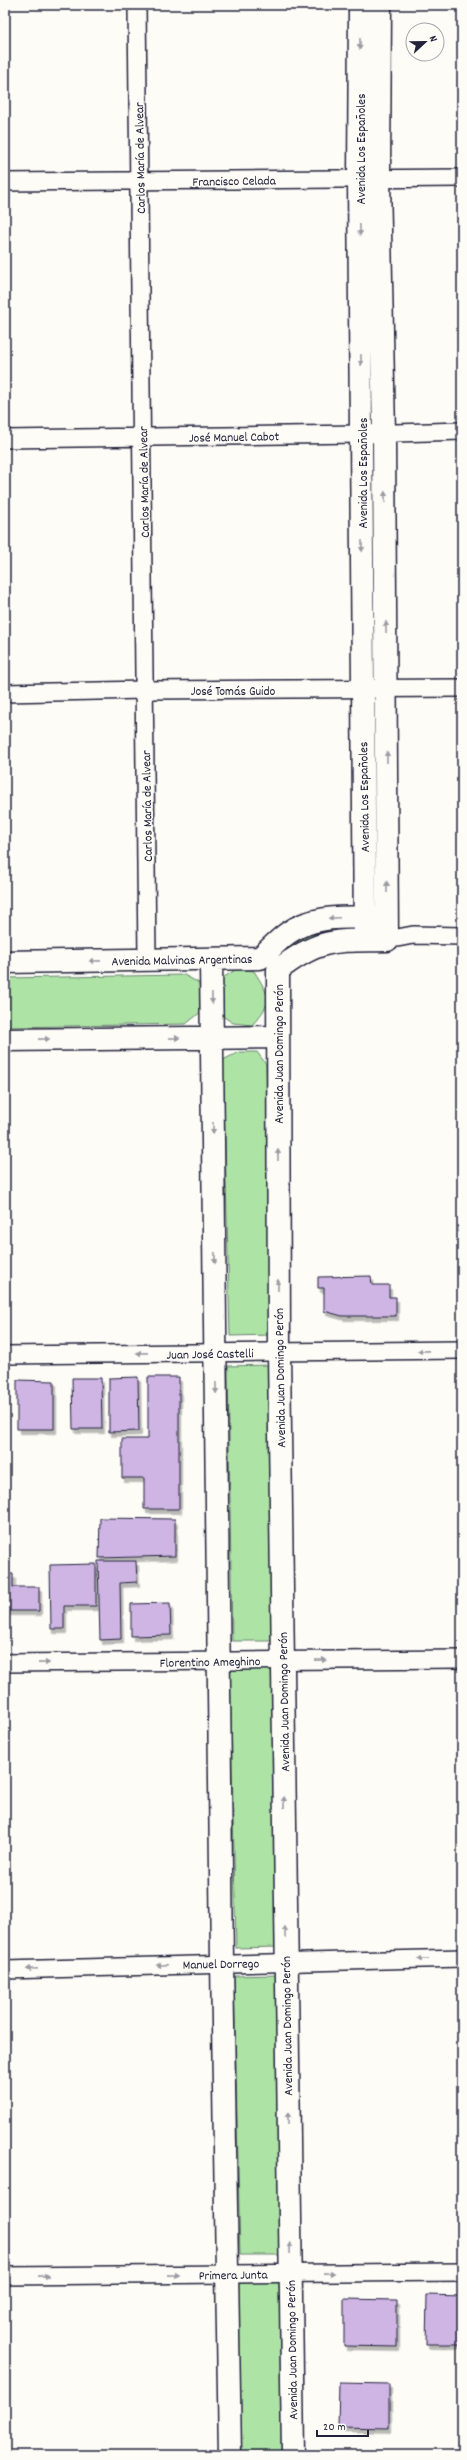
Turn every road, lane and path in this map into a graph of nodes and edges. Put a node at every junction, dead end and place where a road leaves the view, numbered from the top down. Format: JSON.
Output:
{"nodes":[{"id":1,"x":137,"y":5,"type":"edge"},
{"id":2,"x":360,"y":5,"type":"edge"},
{"id":3,"x":380,"y":5,"type":"edge"},
{"id":4,"x":462,"y":178,"type":"edge"},
{"id":5,"x":369,"y":179,"type":"junction"},
{"id":6,"x":139,"y":181,"type":"junction"},
{"id":7,"x":5,"y":182,"type":"edge"},
{"id":8,"x":462,"y":431,"type":"edge"},
{"id":9,"x":362,"y":434,"type":"junction"},
{"id":10,"x":384,"y":434,"type":"junction"},
{"id":11,"x":142,"y":437,"type":"junction"},
{"id":12,"x":5,"y":439,"type":"edge"},
{"id":13,"x":462,"y":688,"type":"edge"},
{"id":14,"x":145,"y":690,"type":"junction"},
{"id":15,"x":362,"y":690,"type":"junction"},
{"id":16,"x":387,"y":690,"type":"junction"},
{"id":17,"x":5,"y":693,"type":"edge"},
{"id":18,"x":387,"y":917,"type":"junction"},
{"id":19,"x":365,"y":918,"type":"junction"},
{"id":20,"x":413,"y":936,"type":"junction"},
{"id":21,"x":462,"y":936,"type":"edge"},
{"id":22,"x":365,"y":940,"type":"junction"},
{"id":23,"x":388,"y":940,"type":"junction"},
{"id":24,"x":260,"y":958,"type":"junction"},
{"id":25,"x":211,"y":959,"type":"junction"},
{"id":26,"x":147,"y":960,"type":"junction"},
{"id":27,"x":5,"y":962,"type":"edge"},
{"id":28,"x":278,"y":970,"type":"junction"},
{"id":29,"x":212,"y":1037,"type":"junction"},
{"id":30,"x":278,"y":1037,"type":"junction"},
{"id":31,"x":5,"y":1040,"type":"edge"},
{"id":32,"x":462,"y":1350,"type":"edge"},
{"id":33,"x":279,"y":1352,"type":"junction"},
{"id":34,"x":216,"y":1353,"type":"junction"},
{"id":35,"x":5,"y":1355,"type":"edge"},
{"id":36,"x":462,"y":1659,"type":"edge"},
{"id":37,"x":282,"y":1660,"type":"junction"},
{"id":38,"x":220,"y":1661,"type":"junction"},
{"id":39,"x":5,"y":1663,"type":"edge"},
{"id":40,"x":462,"y":1958,"type":"edge"},
{"id":41,"x":285,"y":1962,"type":"junction"},
{"id":42,"x":222,"y":1963,"type":"junction"},
{"id":43,"x":5,"y":1970,"type":"edge"},
{"id":44,"x":462,"y":2272,"type":"edge"},
{"id":45,"x":228,"y":2274,"type":"junction"},
{"id":46,"x":290,"y":2274,"type":"junction"},
{"id":47,"x":5,"y":2276,"type":"edge"},
{"id":48,"x":230,"y":2455,"type":"edge"},
{"id":49,"x":292,"y":2455,"type":"edge"}],
"edges":[{"from":1,"to":6,"type":"street","name":"Carlos María de Alvear"},
{"from":2,"to":5,"type":"main road","name":"Avenida Los Españoles","one_way":true},
{"from":3,"to":5,"type":"main road","name":"Avenida Los Españoles"},
{"from":4,"to":5,"type":"street","name":"Francisco Celada"},
{"from":5,"to":6,"type":"street","name":"Francisco Celada"},
{"from":5,"to":9,"type":"main road","name":"Avenida Los Españoles","one_way":true},
{"from":5,"to":10,"type":"main road","name":"Avenida Los Españoles"},
{"from":6,"to":7,"type":"street","name":"Francisco Celada"},
{"from":6,"to":11,"type":"street","name":"Carlos María de Alvear"},
{"from":8,"to":10,"type":"street","name":"José Manuel Cabot"},
{"from":9,"to":10,"type":"street","name":"José Manuel Cabot"},
{"from":9,"to":11,"type":"street","name":"José Manuel Cabot"},
{"from":9,"to":15,"type":"main road","name":"Avenida Los Españoles","one_way":true},
{"from":16,"to":10,"type":"main road","name":"Avenida Los Españoles","one_way":true},
{"from":11,"to":12,"type":"street","name":"José Manuel Cabot"},
{"from":11,"to":14,"type":"street","name":"Carlos María de Alvear"},
{"from":13,"to":16,"type":"street","name":"José Tomás Guido"},
{"from":14,"to":15,"type":"street","name":"José Tomás Guido"},
{"from":14,"to":17,"type":"street","name":"José Tomás Guido"},
{"from":14,"to":26,"type":"street","name":"Carlos María de Alvear"},
{"from":15,"to":16,"type":"street","name":"José Tomás Guido"},
{"from":15,"to":19,"type":"main road","name":"Avenida Los Españoles"},
{"from":18,"to":16,"type":"main road","name":"Avenida Los Españoles","one_way":true},
{"from":18,"to":19,"type":"main road","name":"Avenida Malvinas Argentinas"},
{"from":18,"to":20,"type":"street"},
{"from":18,"to":23,"type":"main road","name":"Avenida Los Españoles"},
{"from":19,"to":22,"type":"main road","name":"Avenida Los Españoles"},
{"from":19,"to":24,"type":"main road","name":"Avenida Malvinas Argentinas","one_way":true},
{"from":20,"to":21,"type":"street"},
{"from":20,"to":23,"type":"street"},
{"from":22,"to":23,"type":"main road"},
{"from":22,"to":28,"type":"main road"},
{"from":24,"to":25,"type":"main road","name":"Avenida Malvinas Argentinas"},
{"from":24,"to":28,"type":"main road","name":"Avenida Juan Domingo Perón"},
{"from":25,"to":26,"type":"main road","name":"Avenida Malvinas Argentinas"},
{"from":25,"to":29,"type":"main road","one_way":true},
{"from":26,"to":27,"type":"main road","name":"Avenida Malvinas Argentinas","one_way":true},
{"from":28,"to":30,"type":"main road","name":"Avenida Juan Domingo Perón"},
{"from":29,"to":30,"type":"main road"},
{"from":31,"to":29,"type":"main road","one_way":true},
{"from":29,"to":34,"type":"main road","one_way":true},
{"from":33,"to":30,"type":"main road","name":"Avenida Juan Domingo Perón","one_way":true},
{"from":32,"to":33,"type":"street","name":"Juan José Castelli","one_way":true},
{"from":33,"to":34,"type":"street","name":"Juan José Castelli"},
{"from":33,"to":37,"type":"main road","name":"Avenida Juan Domingo Perón"},
{"from":34,"to":35,"type":"street","name":"Juan José Castelli","one_way":true},
{"from":34,"to":38,"type":"main road","one_way":true},
{"from":37,"to":36,"type":"street","name":"Florentino Ameghino","one_way":true},
{"from":37,"to":38,"type":"street","name":"Florentino Ameghino"},
{"from":41,"to":37,"type":"main road","name":"Avenida Juan Domingo Perón","one_way":true},
{"from":39,"to":38,"type":"street","name":"Florentino Ameghino","one_way":true},
{"from":38,"to":42,"type":"main road"},
{"from":40,"to":41,"type":"street","name":"Manuel Dorrego","one_way":true},
{"from":41,"to":42,"type":"street","name":"Manuel Dorrego"},
{"from":46,"to":41,"type":"main road","name":"Avenida Juan Domingo Perón","one_way":true},
{"from":42,"to":43,"type":"street","name":"Manuel Dorrego","one_way":true},
{"from":42,"to":45,"type":"main road"},
{"from":46,"to":44,"type":"street","name":"Primera Junta","one_way":true},
{"from":45,"to":46,"type":"street","name":"Primera Junta"},
{"from":47,"to":45,"type":"street","name":"Primera Junta","one_way":true},
{"from":45,"to":48,"type":"main road"},
{"from":46,"to":49,"type":"main road","name":"Avenida Juan Domingo Perón"}]}
